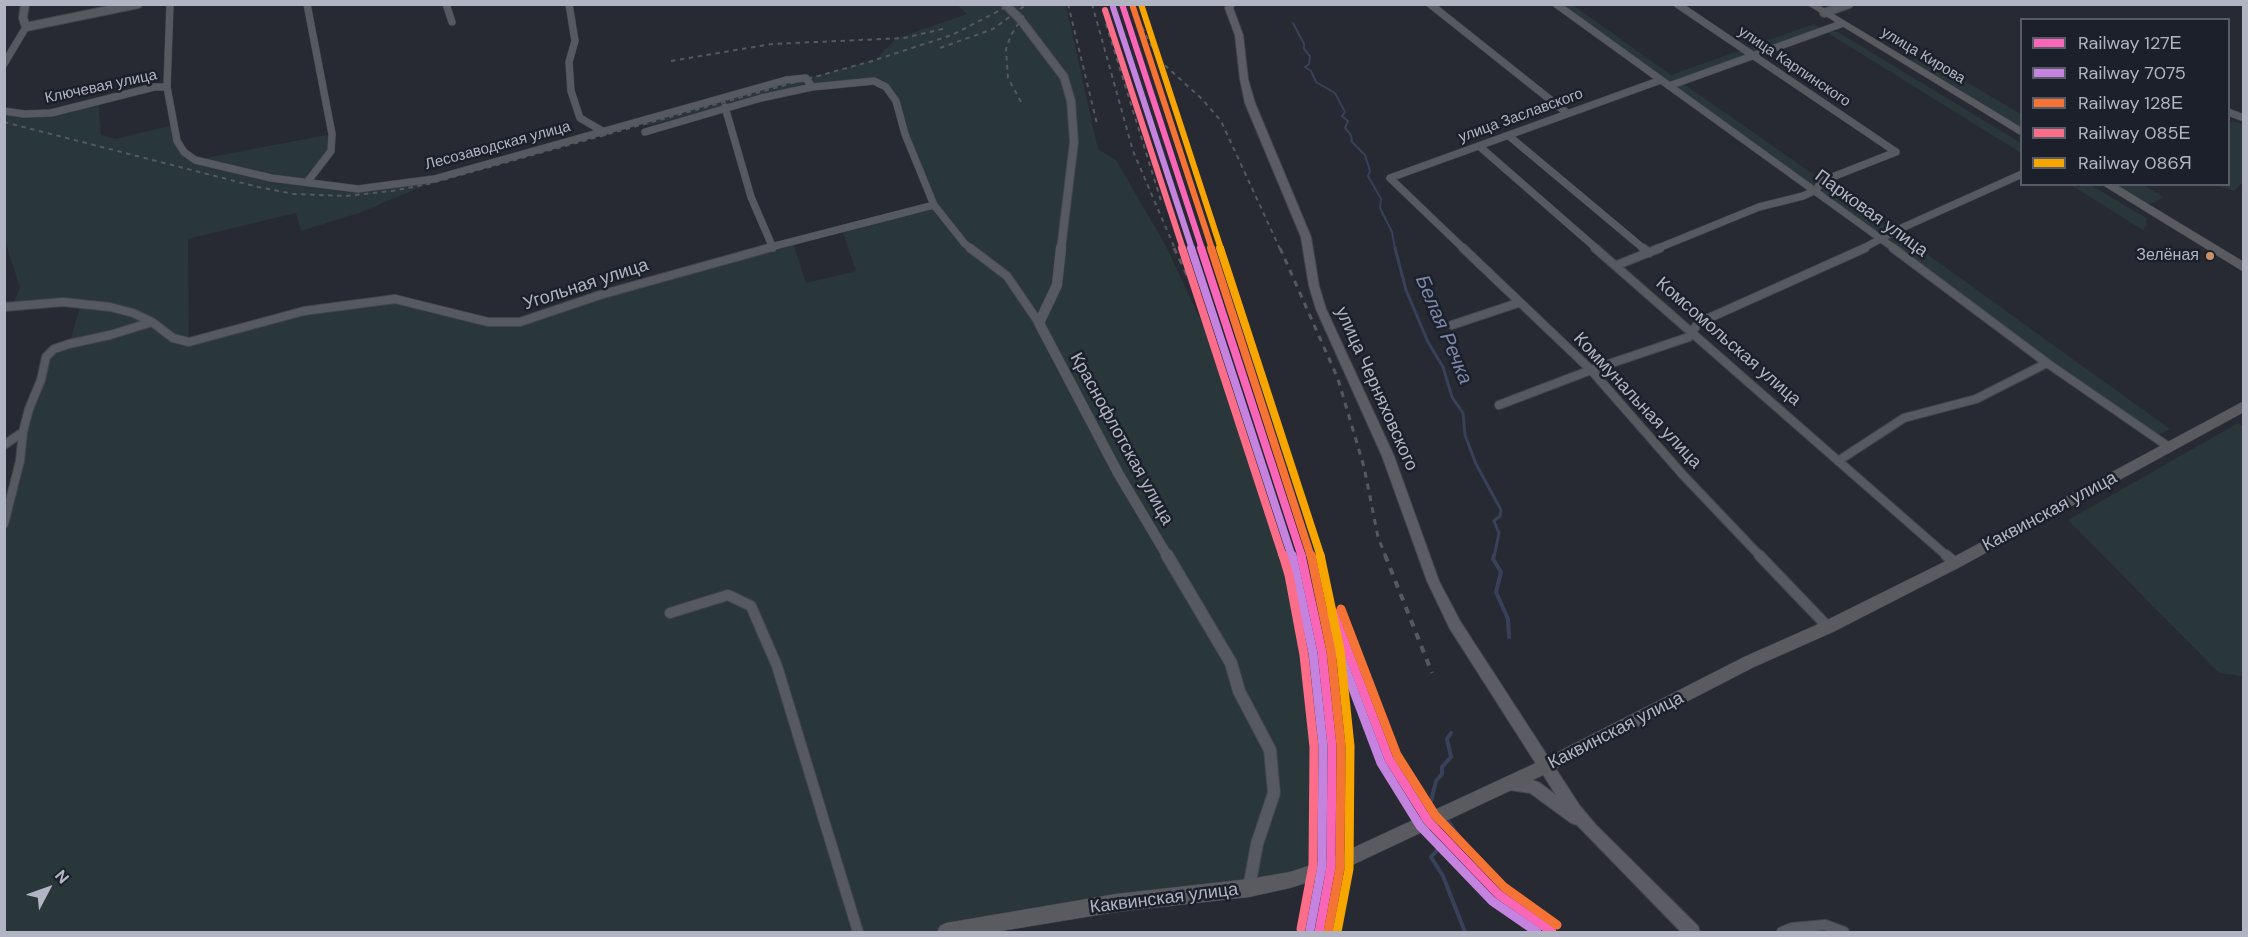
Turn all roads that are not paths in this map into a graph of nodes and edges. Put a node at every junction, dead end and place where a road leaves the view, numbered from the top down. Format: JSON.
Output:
{"nodes":[{"id":1,"x":25,"y":4,"type":"edge"},
{"id":2,"x":138,"y":4,"type":"edge"},
{"id":3,"x":170,"y":4,"type":"edge"},
{"id":4,"x":307,"y":4,"type":"edge"},
{"id":5,"x":446,"y":4,"type":"edge"},
{"id":6,"x":569,"y":4,"type":"edge"},
{"id":7,"x":1005,"y":4,"type":"edge"},
{"id":8,"x":1231,"y":4,"type":"edge"},
{"id":9,"x":1430,"y":4,"type":"edge"},
{"id":10,"x":1556,"y":4,"type":"edge"},
{"id":11,"x":1677,"y":4,"type":"edge"},
{"id":12,"x":1810,"y":4,"type":"edge"},
{"id":13,"x":1849,"y":4,"type":"edge"},
{"id":14,"x":1824,"y":13,"type":"junction"},
{"id":15,"x":452,"y":22,"type":"dead end"},
{"id":16,"x":1841,"y":24,"type":"junction"},
{"id":17,"x":26,"y":27,"type":"junction"},
{"id":18,"x":1754,"y":56,"type":"junction"},
{"id":19,"x":4,"y":64,"type":"edge"},
{"id":20,"x":1665,"y":83,"type":"junction"},
{"id":21,"x":167,"y":87,"type":"junction"},
{"id":22,"x":812,"y":87,"type":"junction"},
{"id":23,"x":725,"y":107,"type":"junction"},
{"id":24,"x":4,"y":111,"type":"edge"},
{"id":25,"x":2230,"y":112,"type":"edge"},
{"id":26,"x":1567,"y":113,"type":"junction"},
{"id":27,"x":2244,"y":118,"type":"edge"},
{"id":28,"x":604,"y":132,"type":"junction"},
{"id":29,"x":645,"y":132,"type":"dead end"},
{"id":30,"x":2020,"y":132,"type":"edge"},
{"id":31,"x":1509,"y":136,"type":"junction"},
{"id":32,"x":1479,"y":146,"type":"junction"},
{"id":33,"x":2020,"y":175,"type":"edge"},
{"id":34,"x":1390,"y":178,"type":"joint"},
{"id":35,"x":308,"y":181,"type":"junction"},
{"id":36,"x":2109,"y":186,"type":"edge"},
{"id":37,"x":1816,"y":190,"type":"junction"},
{"id":38,"x":934,"y":205,"type":"junction"},
{"id":39,"x":1882,"y":240,"type":"junction"},
{"id":40,"x":773,"y":248,"type":"junction"},
{"id":41,"x":1649,"y":253,"type":"junction"},
{"id":42,"x":1617,"y":265,"type":"junction"},
{"id":43,"x":2244,"y":268,"type":"edge"},
{"id":44,"x":1518,"y":303,"type":"junction"},
{"id":45,"x":4,"y":307,"type":"edge"},
{"id":46,"x":152,"y":322,"type":"junction"},
{"id":47,"x":1039,"y":323,"type":"junction"},
{"id":48,"x":1452,"y":325,"type":"dead end"},
{"id":49,"x":1692,"y":331,"type":"junction"},
{"id":50,"x":2047,"y":363,"type":"junction"},
{"id":51,"x":1591,"y":370,"type":"junction"},
{"id":52,"x":1499,"y":405,"type":"dead end"},
{"id":53,"x":2240,"y":412,"type":"edge"},
{"id":54,"x":23,"y":432,"type":"junction"},
{"id":55,"x":4,"y":445,"type":"edge"},
{"id":56,"x":2169,"y":447,"type":"junction"},
{"id":57,"x":1838,"y":461,"type":"junction"},
{"id":58,"x":4,"y":524,"type":"edge"},
{"id":59,"x":1955,"y":563,"type":"junction"},
{"id":60,"x":670,"y":613,"type":"dead end"},
{"id":61,"x":1828,"y":627,"type":"junction"},
{"id":62,"x":1546,"y":766,"type":"junction"},
{"id":63,"x":1508,"y":784,"type":"junction"},
{"id":64,"x":1591,"y":830,"type":"junction"},
{"id":65,"x":1249,"y":888,"type":"junction"},
{"id":66,"x":858,"y":933,"type":"edge"},
{"id":67,"x":946,"y":933,"type":"edge"},
{"id":68,"x":1692,"y":933,"type":"edge"},
{"id":69,"x":1782,"y":933,"type":"edge"},
{"id":70,"x":1844,"y":933,"type":"edge"}],
"edges":[{"from":1,"to":17,"type":"street"},
{"from":2,"to":17,"type":"street"},
{"from":3,"to":21,"type":"street"},
{"from":4,"to":35,"type":"street"},
{"from":5,"to":15,"type":"street"},
{"from":6,"to":28,"type":"street"},
{"from":7,"to":47,"type":"street"},
{"from":8,"to":62,"type":"main road","name":"улица Черняховского"},
{"from":9,"to":26,"type":"street"},
{"from":10,"to":20,"type":"street","name":"Парковая улица"},
{"from":11,"to":18,"type":"street","name":"улица Карпинского"},
{"from":12,"to":14,"type":"main road","name":"улица Кирова"},
{"from":13,"to":14,"type":"street"},
{"from":14,"to":16,"type":"main road","name":"улица Кирова"},
{"from":16,"to":18,"type":"street","name":"улица Заславского"},
{"from":16,"to":30,"type":"main road","name":"улица Кирова"},
{"from":17,"to":19,"type":"street"},
{"from":18,"to":20,"type":"street","name":"улица Заславского"},
{"from":18,"to":37,"type":"street","name":"улица Карпинского"},
{"from":20,"to":26,"type":"street","name":"улица Заславского"},
{"from":20,"to":37,"type":"street","name":"Парковая улица"},
{"from":21,"to":24,"type":"street","name":"Ключевая улица"},
{"from":21,"to":35,"type":"street","name":"Лесозаводская улица"},
{"from":22,"to":23,"type":"street"},
{"from":22,"to":28,"type":"street","name":"Лесозаводская улица"},
{"from":22,"to":38,"type":"street"},
{"from":23,"to":29,"type":"street"},
{"from":23,"to":40,"type":"street"},
{"from":25,"to":27,"type":"street"},
{"from":26,"to":31,"type":"street","name":"улица Заславского"},
{"from":28,"to":35,"type":"street","name":"Лесозаводская улица"},
{"from":31,"to":32,"type":"street","name":"улица Заславского"},
{"from":31,"to":41,"type":"street"},
{"from":32,"to":34,"type":"street","name":"улица Заславского"},
{"from":32,"to":42,"type":"street","name":"Комсомольская улица"},
{"from":33,"to":39,"type":"street"},
{"from":34,"to":44,"type":"street","name":"Коммунальная улица"},
{"from":36,"to":43,"type":"main road"},
{"from":37,"to":39,"type":"street","name":"Парковая улица"},
{"from":37,"to":41,"type":"street"},
{"from":38,"to":40,"type":"street","name":"Угольная улица"},
{"from":38,"to":47,"type":"street"},
{"from":39,"to":49,"type":"street"},
{"from":39,"to":50,"type":"street","name":"Парковая улица"},
{"from":40,"to":46,"type":"street","name":"Угольная улица"},
{"from":41,"to":42,"type":"street"},
{"from":42,"to":49,"type":"street","name":"Комсомольская улица"},
{"from":44,"to":48,"type":"street"},
{"from":44,"to":51,"type":"street","name":"Коммунальная улица"},
{"from":45,"to":46,"type":"street","name":"Угольная улица"},
{"from":46,"to":54,"type":"street"},
{"from":47,"to":65,"type":"street","name":"Краснофлотская улица"},
{"from":49,"to":51,"type":"street"},
{"from":49,"to":57,"type":"street","name":"Комсомольская улица"},
{"from":50,"to":56,"type":"street","name":"Парковая улица"},
{"from":50,"to":57,"type":"street"},
{"from":51,"to":52,"type":"street"},
{"from":51,"to":61,"type":"street","name":"Коммунальная улица"},
{"from":53,"to":56,"type":"main road","name":"Каквинская улица"},
{"from":54,"to":55,"type":"street"},
{"from":54,"to":58,"type":"street"},
{"from":56,"to":59,"type":"main road","name":"Каквинская улица"},
{"from":57,"to":59,"type":"street","name":"Комсомольская улица"},
{"from":59,"to":61,"type":"main road","name":"Каквинская улица"},
{"from":60,"to":66,"type":"street"},
{"from":61,"to":62,"type":"main road","name":"Каквинская улица"},
{"from":62,"to":63,"type":"main road","name":"Каквинская улица"},
{"from":62,"to":64,"type":"main road","name":"улица Черняховского"},
{"from":63,"to":64,"type":"main road"},
{"from":63,"to":65,"type":"main road","name":"Каквинская улица"},
{"from":64,"to":68,"type":"main road"},
{"from":65,"to":67,"type":"main road","name":"Каквинская улица"},
{"from":69,"to":70,"type":"street"}]}
